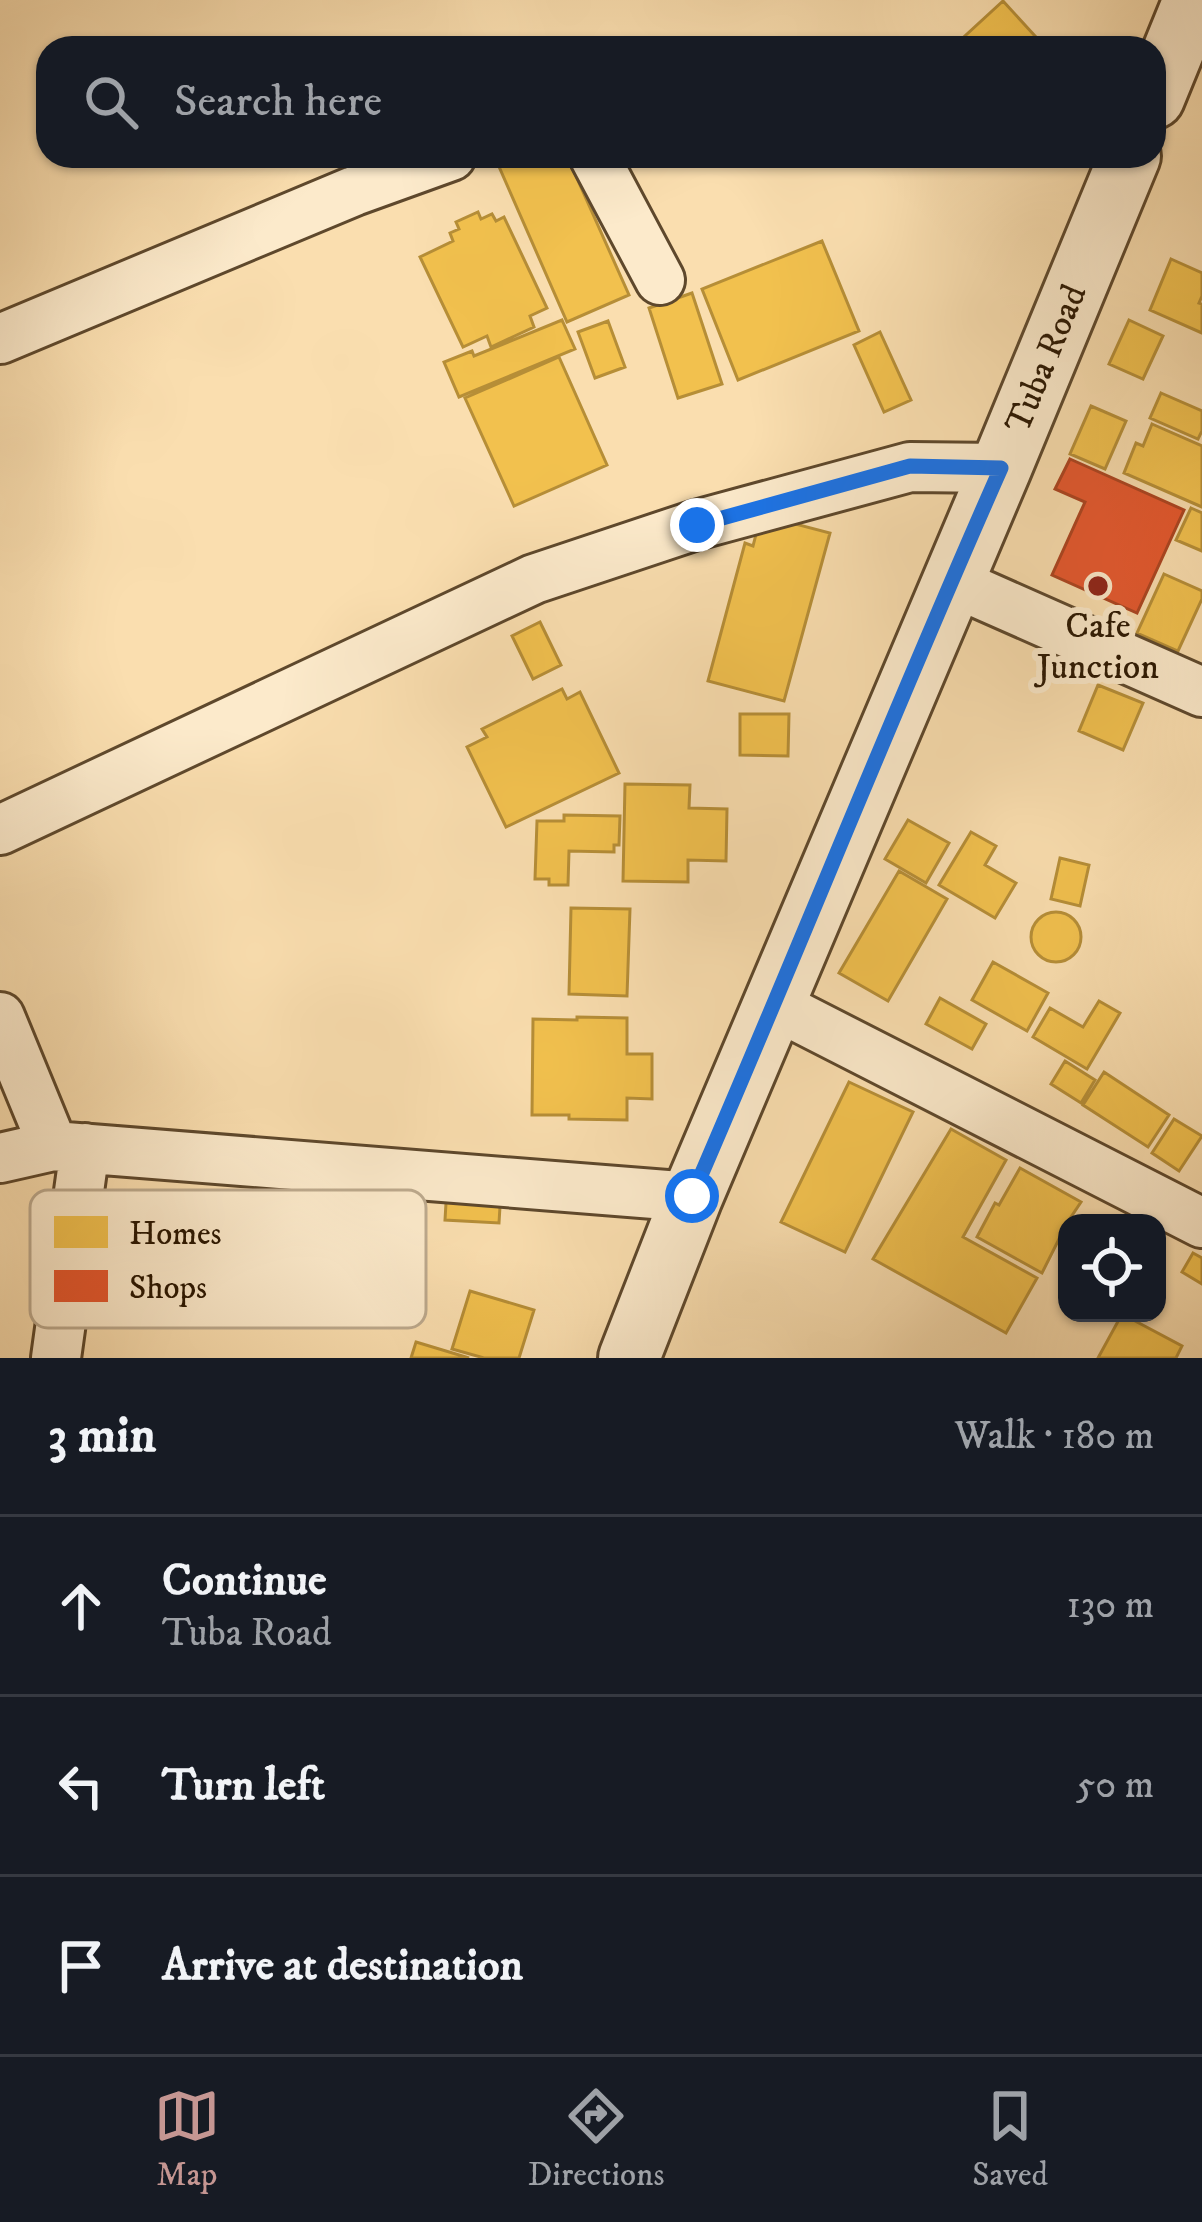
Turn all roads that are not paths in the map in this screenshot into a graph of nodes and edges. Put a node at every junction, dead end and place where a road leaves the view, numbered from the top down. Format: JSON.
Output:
{"nodes":[{"id":1,"x":1194,"y":0,"type":"edge"},
{"id":2,"x":1166,"y":69,"type":"edge"},
{"id":3,"x":418,"y":168,"type":"edge"},
{"id":4,"x":600,"y":168,"type":"edge"},
{"id":5,"x":1125,"y":168,"type":"edge"},
{"id":6,"x":660,"y":280,"type":"dead end"},
{"id":7,"x":0,"y":340,"type":"edge"},
{"id":8,"x":1001,"y":468,"type":"junction"},
{"id":9,"x":951,"y":580,"type":"junction"},
{"id":10,"x":1200,"y":687,"type":"edge"},
{"id":11,"x":0,"y":830,"type":"edge"},
{"id":12,"x":775,"y":1005,"type":"junction"},
{"id":13,"x":0,"y":1017,"type":"edge"},
{"id":14,"x":69,"y":1147,"type":"junction"},
{"id":15,"x":0,"y":1158,"type":"edge"},
{"id":16,"x":66,"y":1190,"type":"edge"},
{"id":17,"x":692,"y":1196,"type":"junction"},
{"id":18,"x":1202,"y":1223,"type":"edge"},
{"id":19,"x":58,"y":1328,"type":"edge"},
{"id":20,"x":56,"y":1358,"type":"edge"},
{"id":21,"x":629,"y":1358,"type":"edge"}],
"edges":[{"from":1,"to":2,"type":"street"},
{"from":3,"to":7,"type":"street"},
{"from":4,"to":6,"type":"street"},
{"from":5,"to":8,"type":"street","name":"Tuba Road"},
{"from":8,"to":9,"type":"street","name":"Tuba Road"},
{"from":8,"to":11,"type":"street"},
{"from":9,"to":10,"type":"street"},
{"from":9,"to":12,"type":"street","name":"Tuba Road"},
{"from":12,"to":17,"type":"street","name":"Tuba Road"},
{"from":12,"to":18,"type":"street"},
{"from":13,"to":14,"type":"street"},
{"from":14,"to":15,"type":"street"},
{"from":14,"to":16,"type":"street"},
{"from":14,"to":17,"type":"street"},
{"from":17,"to":21,"type":"street","name":"Tuba Road"},
{"from":19,"to":20,"type":"street"}]}
